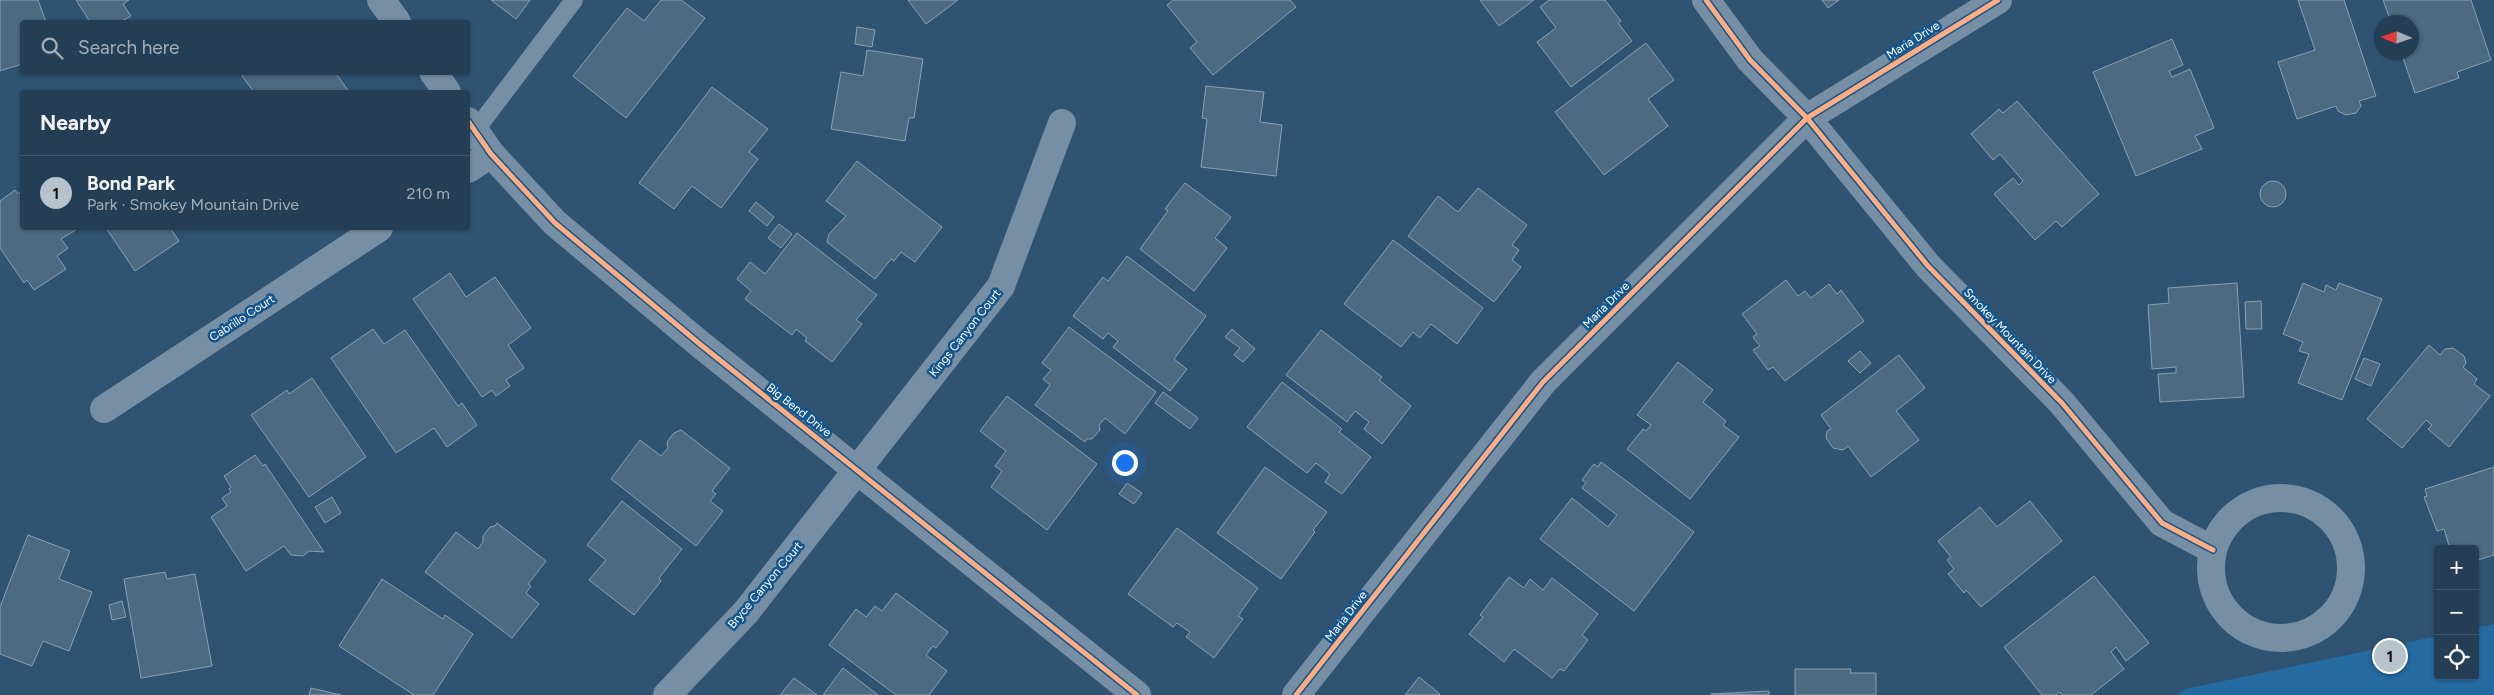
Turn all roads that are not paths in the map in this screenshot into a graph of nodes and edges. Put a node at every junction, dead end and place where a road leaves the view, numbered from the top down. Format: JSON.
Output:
{"nodes":[{"id":1,"x":381,"y":0,"type":"edge"},
{"id":2,"x":574,"y":0,"type":"edge"},
{"id":3,"x":1706,"y":0,"type":"edge"},
{"id":4,"x":1998,"y":0,"type":"edge"},
{"id":5,"x":396,"y":20,"type":"edge"},
{"id":6,"x":435,"y":75,"type":"edge"},
{"id":7,"x":446,"y":90,"type":"edge"},
{"id":8,"x":1807,"y":118,"type":"junction"},
{"id":9,"x":1062,"y":123,"type":"dead end"},
{"id":10,"x":471,"y":126,"type":"edge"},
{"id":11,"x":491,"y":154,"type":"junction"},
{"id":12,"x":470,"y":168,"type":"edge"},
{"id":13,"x":376,"y":230,"type":"edge"},
{"id":14,"x":104,"y":408,"type":"dead end"},
{"id":15,"x":858,"y":470,"type":"junction"},
{"id":16,"x":2213,"y":550,"type":"junction"},
{"id":17,"x":667,"y":695,"type":"edge"},
{"id":18,"x":1137,"y":695,"type":"edge"},
{"id":19,"x":1296,"y":695,"type":"edge"}],
"edges":[{"from":1,"to":5,"type":"street"},
{"from":2,"to":10,"type":"lane"},
{"from":3,"to":8,"type":"street","name":"Smokey Mountain Drive"},
{"from":4,"to":8,"type":"street","name":"Maria Drive"},
{"from":6,"to":7,"type":"street"},
{"from":8,"to":16,"type":"street","name":"Smokey Mountain Drive"},
{"from":8,"to":19,"type":"street","name":"Maria Drive"},
{"from":9,"to":15,"type":"street","name":"Kings Canyon Court"},
{"from":10,"to":11,"type":"street","name":"Big Bend Drive"},
{"from":11,"to":12,"type":"street"},
{"from":11,"to":15,"type":"street","name":"Big Bend Drive"},
{"from":13,"to":14,"type":"street","name":"Cabrillo Court"},
{"from":15,"to":17,"type":"street","name":"Bryce Canyon Court"},
{"from":15,"to":18,"type":"street","name":"Big Bend Drive"},
{"from":16,"to":16,"type":"street"}]}
